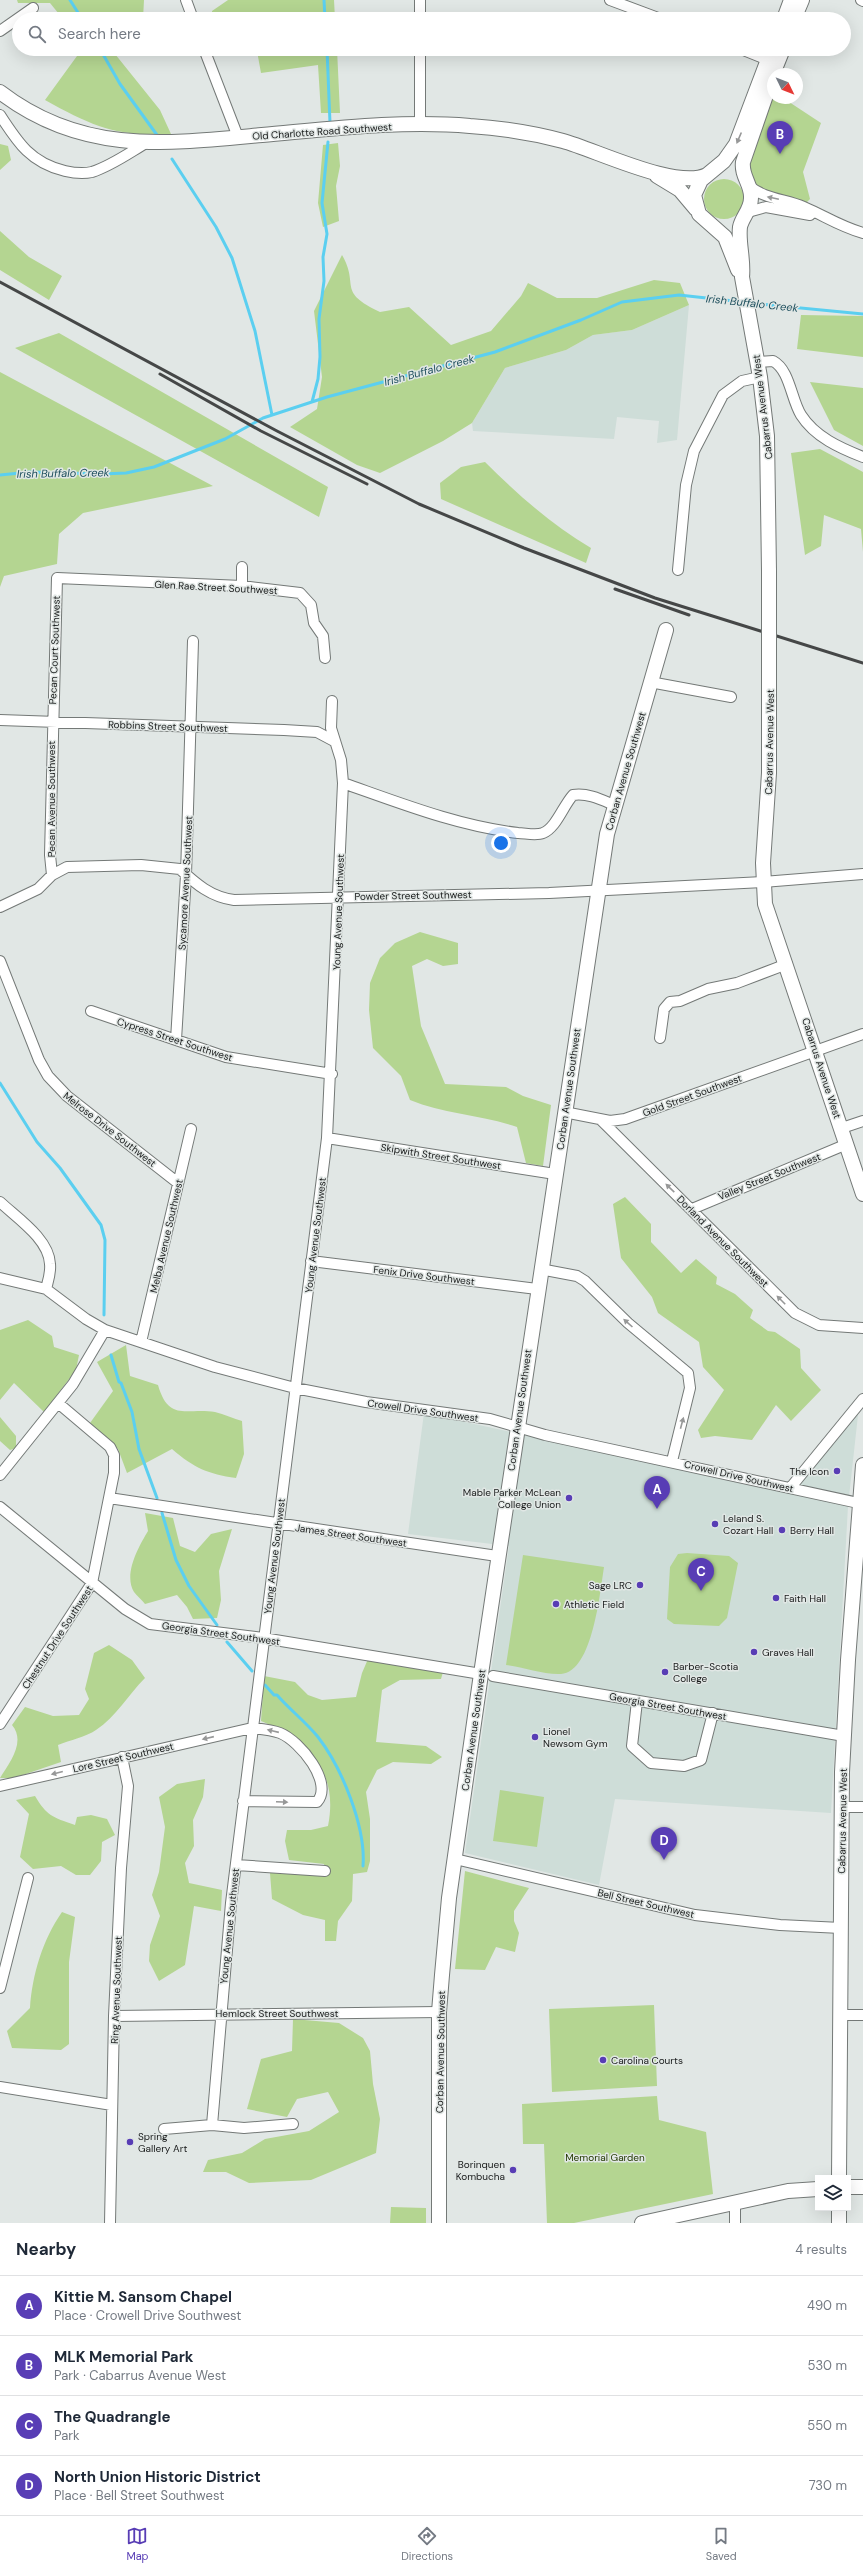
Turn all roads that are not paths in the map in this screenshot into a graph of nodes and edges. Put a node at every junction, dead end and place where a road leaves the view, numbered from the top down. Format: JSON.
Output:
{"nodes":[{"id":1,"x":186,"y":0,"type":"edge"},
{"id":2,"x":420,"y":0,"type":"edge"},
{"id":3,"x":610,"y":0,"type":"edge"},
{"id":4,"x":791,"y":0,"type":"edge"},
{"id":5,"x":802,"y":0,"type":"edge"},
{"id":6,"x":33,"y":8,"type":"dead end"},
{"id":7,"x":27,"y":12,"type":"edge"},
{"id":8,"x":190,"y":12,"type":"edge"},
{"id":9,"x":420,"y":12,"type":"edge"},
{"id":10,"x":642,"y":12,"type":"edge"},
{"id":11,"x":787,"y":12,"type":"edge"},
{"id":12,"x":797,"y":12,"type":"edge"},
{"id":13,"x":12,"y":22,"type":"edge"},
{"id":14,"x":0,"y":30,"type":"edge"},
{"id":15,"x":207,"y":56,"type":"edge"},
{"id":16,"x":420,"y":56,"type":"edge"},
{"id":17,"x":769,"y":56,"type":"edge"},
{"id":18,"x":780,"y":56,"type":"edge"},
{"id":19,"x":775,"y":68,"type":"edge"},
{"id":20,"x":0,"y":92,"type":"edge"},
{"id":21,"x":767,"y":92,"type":"edge"},
{"id":22,"x":0,"y":115,"type":"edge"},
{"id":23,"x":420,"y":124,"type":"junction"},
{"id":24,"x":238,"y":137,"type":"junction"},
{"id":25,"x":146,"y":143,"type":"junction"},
{"id":26,"x":648,"y":171,"type":"junction"},
{"id":27,"x":709,"y":174,"type":"junction"},
{"id":28,"x":748,"y":184,"type":"junction"},
{"id":29,"x":699,"y":214,"type":"junction"},
{"id":30,"x":747,"y":214,"type":"junction"},
{"id":31,"x":822,"y":217,"type":"junction"},
{"id":32,"x":713,"y":225,"type":"junction"},
{"id":33,"x":863,"y":233,"type":"edge"},
{"id":34,"x":742,"y":277,"type":"junction"},
{"id":35,"x":758,"y":362,"type":"junction"},
{"id":36,"x":760,"y":377,"type":"junction"},
{"id":37,"x":863,"y":457,"type":"edge"},
{"id":38,"x":242,"y":567,"type":"dead end"},
{"id":39,"x":678,"y":570,"type":"dead end"},
{"id":40,"x":57,"y":578,"type":"joint"},
{"id":41,"x":242,"y":586,"type":"junction"},
{"id":42,"x":666,"y":630,"type":"dead end"},
{"id":43,"x":193,"y":641,"type":"dead end"},
{"id":44,"x":325,"y":658,"type":"dead end"},
{"id":45,"x":650,"y":682,"type":"junction"},
{"id":46,"x":731,"y":697,"type":"dead end"},
{"id":47,"x":332,"y":701,"type":"dead end"},
{"id":48,"x":0,"y":720,"type":"edge"},
{"id":49,"x":52,"y":722,"type":"junction"},
{"id":50,"x":192,"y":727,"type":"junction"},
{"id":51,"x":334,"y":741,"type":"junction"},
{"id":52,"x":343,"y":783,"type":"junction"},
{"id":53,"x":614,"y":805,"type":"junction"},
{"id":54,"x":863,"y":874,"type":"edge"},
{"id":55,"x":52,"y":875,"type":"junction"},
{"id":56,"x":186,"y":875,"type":"junction"},
{"id":57,"x":763,"y":882,"type":"junction"},
{"id":58,"x":598,"y":891,"type":"junction"},
{"id":59,"x":339,"y":897,"type":"junction"},
{"id":60,"x":0,"y":907,"type":"edge"},
{"id":61,"x":0,"y":961,"type":"edge"},
{"id":62,"x":787,"y":964,"type":"junction"},
{"id":63,"x":91,"y":1011,"type":"dead end"},
{"id":64,"x":863,"y":1034,"type":"edge"},
{"id":65,"x":660,"y":1038,"type":"dead end"},
{"id":66,"x":176,"y":1040,"type":"junction"},
{"id":67,"x":816,"y":1050,"type":"junction"},
{"id":68,"x":332,"y":1074,"type":"junction"},
{"id":69,"x":564,"y":1112,"type":"junction"},
{"id":70,"x":600,"y":1119,"type":"junction"},
{"id":71,"x":863,"y":1121,"type":"edge"},
{"id":72,"x":842,"y":1128,"type":"junction"},
{"id":73,"x":191,"y":1129,"type":"dead end"},
{"id":74,"x":327,"y":1138,"type":"junction"},
{"id":75,"x":847,"y":1144,"type":"junction"},
{"id":76,"x":555,"y":1174,"type":"junction"},
{"id":77,"x":178,"y":1183,"type":"junction"},
{"id":78,"x":863,"y":1194,"type":"edge"},
{"id":79,"x":0,"y":1202,"type":"edge"},
{"id":80,"x":692,"y":1209,"type":"junction"},
{"id":81,"x":311,"y":1261,"type":"junction"},
{"id":82,"x":540,"y":1269,"type":"junction"},
{"id":83,"x":0,"y":1278,"type":"edge"},
{"id":84,"x":46,"y":1289,"type":"junction"},
{"id":85,"x":537,"y":1289,"type":"junction"},
{"id":86,"x":863,"y":1328,"type":"edge"},
{"id":87,"x":105,"y":1330,"type":"junction"},
{"id":88,"x":140,"y":1342,"type":"junction"},
{"id":89,"x":296,"y":1388,"type":"junction"},
{"id":90,"x":863,"y":1399,"type":"edge"},
{"id":91,"x":58,"y":1403,"type":"junction"},
{"id":92,"x":516,"y":1427,"type":"junction"},
{"id":93,"x":672,"y":1461,"type":"junction"},
{"id":94,"x":863,"y":1464,"type":"edge"},
{"id":95,"x":0,"y":1475,"type":"edge"},
{"id":96,"x":791,"y":1487,"type":"junction"},
{"id":97,"x":109,"y":1498,"type":"junction"},
{"id":98,"x":861,"y":1504,"type":"edge"},
{"id":99,"x":0,"y":1507,"type":"edge"},
{"id":100,"x":278,"y":1525,"type":"junction"},
{"id":101,"x":498,"y":1556,"type":"junction"},
{"id":102,"x":92,"y":1583,"type":"junction"},
{"id":103,"x":264,"y":1638,"type":"junction"},
{"id":104,"x":487,"y":1675,"type":"junction"},
{"id":105,"x":637,"y":1701,"type":"junction"},
{"id":106,"x":713,"y":1713,"type":"junction"},
{"id":107,"x":0,"y":1724,"type":"edge"},
{"id":108,"x":250,"y":1728,"type":"junction"},
{"id":109,"x":844,"y":1736,"type":"junction"},
{"id":110,"x":122,"y":1757,"type":"junction"},
{"id":111,"x":0,"y":1786,"type":"edge"},
{"id":112,"x":243,"y":1801,"type":"junction"},
{"id":113,"x":842,"y":1807,"type":"junction"},
{"id":114,"x":863,"y":1807,"type":"edge"},
{"id":115,"x":454,"y":1859,"type":"junction"},
{"id":116,"x":236,"y":1865,"type":"junction"},
{"id":117,"x":325,"y":1871,"type":"dead end"},
{"id":118,"x":28,"y":1878,"type":"dead end"},
{"id":119,"x":841,"y":1928,"type":"junction"},
{"id":120,"x":0,"y":1988,"type":"edge"},
{"id":121,"x":439,"y":2012,"type":"junction"},
{"id":122,"x":221,"y":2014,"type":"junction"},
{"id":123,"x":840,"y":2015,"type":"junction"},
{"id":124,"x":863,"y":2015,"type":"edge"},
{"id":125,"x":114,"y":2016,"type":"junction"},
{"id":126,"x":0,"y":2087,"type":"edge"},
{"id":127,"x":112,"y":2105,"type":"junction"},
{"id":128,"x":293,"y":2124,"type":"dead end"},
{"id":129,"x":212,"y":2125,"type":"junction"},
{"id":130,"x":164,"y":2129,"type":"dead end"},
{"id":131,"x":839,"y":2175,"type":"edge"},
{"id":132,"x":851,"y":2187,"type":"edge"},
{"id":133,"x":863,"y":2187,"type":"edge"},
{"id":134,"x":815,"y":2189,"type":"edge"},
{"id":135,"x":734,"y":2203,"type":"junction"},
{"id":136,"x":839,"y":2211,"type":"edge"},
{"id":137,"x":110,"y":2223,"type":"edge"},
{"id":138,"x":439,"y":2223,"type":"edge"},
{"id":139,"x":642,"y":2223,"type":"edge"},
{"id":140,"x":735,"y":2223,"type":"edge"},
{"id":141,"x":839,"y":2223,"type":"edge"}],
"edges":[{"from":1,"to":8,"type":"street"},
{"from":2,"to":9,"type":"street"},
{"from":3,"to":10,"type":"street"},
{"from":4,"to":11,"type":"street"},
{"from":5,"to":12,"type":"street"},
{"from":6,"to":7,"type":"street"},
{"from":13,"to":14,"type":"street"},
{"from":15,"to":24,"type":"street"},
{"from":16,"to":23,"type":"street"},
{"from":17,"to":27,"type":"street","one_way":true},
{"from":18,"to":19,"type":"street","name":"Cabarrus Avenue West"},
{"from":20,"to":25,"type":"street","name":"Old Charlotte Road Southwest"},
{"from":21,"to":28,"type":"street","name":"Cabarrus Avenue West"},
{"from":22,"to":25,"type":"street"},
{"from":23,"to":24,"type":"street","name":"Old Charlotte Road Southwest"},
{"from":23,"to":26,"type":"street","name":"Old Charlotte Road Southwest"},
{"from":24,"to":25,"type":"street","name":"Old Charlotte Road Southwest"},
{"from":26,"to":27,"type":"street","name":"Old Charlotte Road Southwest"},
{"from":26,"to":29,"type":"street","name":"Old Charlotte Road Southwest"},
{"from":27,"to":28,"type":"street"},
{"from":27,"to":29,"type":"street"},
{"from":28,"to":30,"type":"street","name":"Cabarrus Avenue West"},
{"from":31,"to":28,"type":"street","one_way":true},
{"from":29,"to":32,"type":"street","name":"Cabarrus Avenue West"},
{"from":30,"to":31,"type":"street"},
{"from":30,"to":32,"type":"street"},
{"from":30,"to":34,"type":"street","name":"Cabarrus Avenue West"},
{"from":31,"to":33,"type":"street"},
{"from":32,"to":34,"type":"street","name":"Cabarrus Avenue West"},
{"from":34,"to":35,"type":"street","name":"Cabarrus Avenue West"},
{"from":35,"to":36,"type":"street","name":"Cabarrus Avenue West"},
{"from":35,"to":37,"type":"street"},
{"from":36,"to":39,"type":"street"},
{"from":36,"to":57,"type":"street","name":"Cabarrus Avenue West","bridge":true},
{"from":38,"to":41,"type":"street"},
{"from":40,"to":41,"type":"street","name":"Glen Rae Street Southwest"},
{"from":40,"to":49,"type":"street","name":"Pecan Court Southwest"},
{"from":41,"to":44,"type":"street","name":"Glen Rae Street Southwest"},
{"from":42,"to":45,"type":"street","name":"Corban Avenue Southwest"},
{"from":43,"to":50,"type":"street","name":"Sycamore Avenue Southwest"},
{"from":45,"to":46,"type":"street"},
{"from":45,"to":53,"type":"street","name":"Corban Avenue Southwest"},
{"from":47,"to":51,"type":"street","name":"Young Avenue Southwest"},
{"from":48,"to":49,"type":"street","name":"Robbins Street Southwest"},
{"from":49,"to":50,"type":"street","name":"Robbins Street Southwest"},
{"from":49,"to":55,"type":"street","name":"Pecan Avenue Southwest"},
{"from":50,"to":51,"type":"street","name":"Robbins Street Southwest"},
{"from":50,"to":56,"type":"street","name":"Sycamore Avenue Southwest"},
{"from":51,"to":52,"type":"street","name":"Young Avenue Southwest"},
{"from":52,"to":53,"type":"street"},
{"from":52,"to":59,"type":"street","name":"Young Avenue Southwest"},
{"from":53,"to":58,"type":"street","name":"Corban Avenue Southwest"},
{"from":54,"to":57,"type":"street","name":"Powder Street Southwest"},
{"from":55,"to":56,"type":"street","name":"Powder Street Southwest"},
{"from":55,"to":60,"type":"street"},
{"from":56,"to":59,"type":"street","name":"Powder Street Southwest"},
{"from":56,"to":66,"type":"street","name":"Sycamore Avenue Southwest"},
{"from":57,"to":58,"type":"street","name":"Powder Street Southwest"},
{"from":57,"to":62,"type":"street","name":"Cabarrus Avenue West"},
{"from":58,"to":59,"type":"street","name":"Powder Street Southwest"},
{"from":58,"to":69,"type":"street","name":"Corban Avenue Southwest"},
{"from":59,"to":68,"type":"street","name":"Young Avenue Southwest"},
{"from":61,"to":77,"type":"street","name":"Melrose Drive Southwest"},
{"from":62,"to":65,"type":"street"},
{"from":62,"to":67,"type":"street","name":"Cabarrus Avenue West"},
{"from":63,"to":66,"type":"street","name":"Cypress Street Southwest"},
{"from":64,"to":67,"type":"street","name":"Gold Street Southwest"},
{"from":66,"to":68,"type":"street","name":"Cypress Street Southwest"},
{"from":67,"to":70,"type":"street","name":"Gold Street Southwest"},
{"from":67,"to":72,"type":"street","name":"Cabarrus Avenue West"},
{"from":68,"to":74,"type":"street","name":"Young Avenue Southwest"},
{"from":69,"to":70,"type":"street","name":"Gold Street Southwest"},
{"from":69,"to":76,"type":"street","name":"Corban Avenue Southwest"},
{"from":80,"to":70,"type":"street","name":"Dorland Avenue Southwest","one_way":true},
{"from":71,"to":72,"type":"street"},
{"from":72,"to":75,"type":"street","name":"Cabarrus Avenue West"},
{"from":73,"to":77,"type":"street","name":"Melba Avenue Southwest"},
{"from":74,"to":76,"type":"street","name":"Skipwith Street Southwest"},
{"from":74,"to":81,"type":"street","name":"Young Avenue Southwest"},
{"from":75,"to":78,"type":"street","name":"Cabarrus Avenue West"},
{"from":75,"to":80,"type":"street","name":"Valley Street Southwest"},
{"from":76,"to":82,"type":"street","name":"Corban Avenue Southwest"},
{"from":77,"to":88,"type":"street","name":"Melba Avenue Southwest"},
{"from":79,"to":84,"type":"street"},
{"from":86,"to":80,"type":"street","name":"Dorland Avenue Southwest","one_way":true},
{"from":81,"to":85,"type":"street","name":"Fenix Drive Southwest"},
{"from":81,"to":89,"type":"street","name":"Young Avenue Southwest"},
{"from":82,"to":85,"type":"street","name":"Corban Avenue Southwest"},
{"from":93,"to":82,"type":"street","one_way":true},
{"from":83,"to":84,"type":"street","name":"Crowell Drive Southwest"},
{"from":84,"to":87,"type":"street","name":"Crowell Drive Southwest"},
{"from":85,"to":92,"type":"street","name":"Corban Avenue Southwest"},
{"from":87,"to":88,"type":"street","name":"Crowell Drive Southwest"},
{"from":87,"to":91,"type":"street"},
{"from":88,"to":89,"type":"street","name":"Crowell Drive Southwest"},
{"from":89,"to":92,"type":"street","name":"Crowell Drive Southwest"},
{"from":89,"to":100,"type":"street","name":"Young Avenue Southwest"},
{"from":90,"to":96,"type":"street"},
{"from":91,"to":95,"type":"street"},
{"from":91,"to":97,"type":"street","name":"Chestnut Drive Southwest"},
{"from":92,"to":93,"type":"street","name":"Crowell Drive Southwest"},
{"from":92,"to":101,"type":"street","name":"Corban Avenue Southwest"},
{"from":93,"to":96,"type":"street","name":"Crowell Drive Southwest"},
{"from":94,"to":98,"type":"street","name":"Cabarrus Avenue West"},
{"from":96,"to":98,"type":"street","name":"Crowell Drive Southwest"},
{"from":97,"to":100,"type":"street","name":"James Street Southwest"},
{"from":97,"to":102,"type":"street","name":"Chestnut Drive Southwest"},
{"from":98,"to":109,"type":"street","name":"Cabarrus Avenue West"},
{"from":99,"to":102,"type":"street","name":"Georgia Street Southwest"},
{"from":100,"to":101,"type":"street","name":"James Street Southwest"},
{"from":100,"to":103,"type":"street","name":"Young Avenue Southwest"},
{"from":101,"to":104,"type":"street","name":"Corban Avenue Southwest"},
{"from":102,"to":103,"type":"street","name":"Georgia Street Southwest"},
{"from":102,"to":107,"type":"street","name":"Chestnut Drive Southwest"},
{"from":103,"to":104,"type":"street","name":"Georgia Street Southwest"},
{"from":103,"to":108,"type":"street","name":"Young Avenue Southwest"},
{"from":104,"to":105,"type":"street","name":"Georgia Street Southwest"},
{"from":104,"to":115,"type":"street","name":"Corban Avenue Southwest"},
{"from":105,"to":106,"type":"street","name":"Georgia Street Southwest"},
{"from":105,"to":106,"type":"street"},
{"from":106,"to":109,"type":"street","name":"Georgia Street Southwest"},
{"from":108,"to":110,"type":"street","name":"Lore Street Southwest","one_way":true},
{"from":108,"to":112,"type":"street","name":"Young Avenue Southwest"},
{"from":112,"to":108,"type":"street","one_way":true},
{"from":109,"to":113,"type":"street","name":"Cabarrus Avenue West"},
{"from":110,"to":111,"type":"street","name":"Lore Street Southwest","one_way":true},
{"from":110,"to":125,"type":"street","name":"Ring Avenue Southwest"},
{"from":112,"to":116,"type":"street","name":"Young Avenue Southwest"},
{"from":113,"to":114,"type":"street"},
{"from":113,"to":119,"type":"street","name":"Cabarrus Avenue West"},
{"from":115,"to":119,"type":"street","name":"Bell Street Southwest"},
{"from":115,"to":121,"type":"street","name":"Corban Avenue Southwest"},
{"from":116,"to":117,"type":"street"},
{"from":116,"to":122,"type":"street","name":"Young Avenue Southwest"},
{"from":118,"to":120,"type":"street"},
{"from":119,"to":123,"type":"street","name":"Cabarrus Avenue West"},
{"from":121,"to":122,"type":"street","name":"Hemlock Street Southwest"},
{"from":121,"to":138,"type":"street","name":"Corban Avenue Southwest"},
{"from":122,"to":125,"type":"street","name":"Hemlock Street Southwest"},
{"from":122,"to":129,"type":"street","name":"Young Avenue Southwest"},
{"from":123,"to":124,"type":"street"},
{"from":123,"to":131,"type":"street","name":"Cabarrus Avenue West"},
{"from":125,"to":127,"type":"street","name":"Ring Avenue Southwest"},
{"from":126,"to":127,"type":"street"},
{"from":127,"to":137,"type":"street","name":"Ring Avenue Southwest"},
{"from":128,"to":129,"type":"street"},
{"from":129,"to":130,"type":"street"},
{"from":132,"to":133,"type":"street"},
{"from":134,"to":135,"type":"street"},
{"from":135,"to":139,"type":"street"},
{"from":135,"to":140,"type":"street"},
{"from":136,"to":141,"type":"street"}]}
